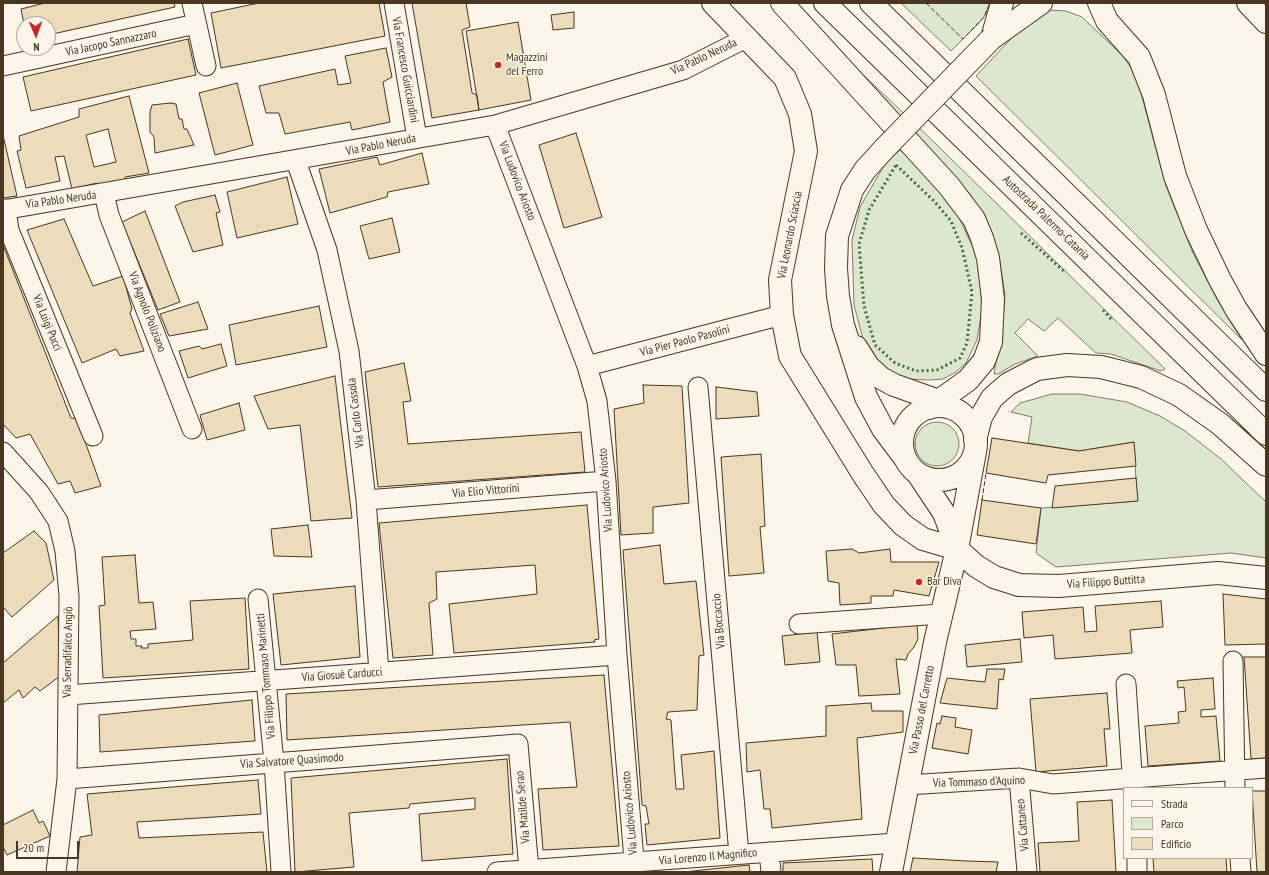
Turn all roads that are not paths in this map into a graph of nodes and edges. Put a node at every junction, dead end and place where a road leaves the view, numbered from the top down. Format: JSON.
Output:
{"nodes":[{"id":1,"x":192,"y":3,"type":"edge"},
{"id":2,"x":394,"y":3,"type":"edge"},
{"id":3,"x":712,"y":3,"type":"edge"},
{"id":4,"x":782,"y":3,"type":"edge"},
{"id":5,"x":825,"y":3,"type":"edge"},
{"id":6,"x":871,"y":3,"type":"edge"},
{"id":7,"x":1002,"y":3,"type":"edge"},
{"id":8,"x":1040,"y":3,"type":"edge"},
{"id":9,"x":1099,"y":3,"type":"edge"},
{"id":10,"x":1248,"y":3,"type":"edge"},
{"id":11,"x":1266,"y":22,"type":"edge"},
{"id":12,"x":196,"y":24,"type":"junction"},
{"id":13,"x":746,"y":38,"type":"junction"},
{"id":14,"x":992,"y":38,"type":"junction"},
{"id":15,"x":3,"y":66,"type":"edge"},
{"id":16,"x":206,"y":66,"type":"dead end"},
{"id":17,"x":495,"y":125,"type":"junction"},
{"id":18,"x":417,"y":138,"type":"junction"},
{"id":19,"x":296,"y":161,"type":"junction"},
{"id":20,"x":104,"y":193,"type":"junction"},
{"id":21,"x":5,"y":209,"type":"edge"},
{"id":22,"x":782,"y":315,"type":"junction"},
{"id":23,"x":844,"y":325,"type":"junction"},
{"id":24,"x":1266,"y":354,"type":"edge"},
{"id":25,"x":587,"y":366,"type":"junction"},
{"id":26,"x":698,"y":387,"type":"dead end"},
{"id":27,"x":1266,"y":390,"type":"edge"},
{"id":28,"x":940,"y":406,"type":"junction"},
{"id":29,"x":192,"y":429,"type":"dead end"},
{"id":30,"x":1266,"y":434,"type":"edge"},
{"id":31,"x":93,"y":436,"type":"dead end"},
{"id":32,"x":975,"y":446,"type":"junction"},
{"id":33,"x":3,"y":452,"type":"edge"},
{"id":34,"x":904,"y":458,"type":"junction"},
{"id":35,"x":1266,"y":465,"type":"edge"},
{"id":36,"x":918,"y":474,"type":"junction"},
{"id":37,"x":606,"y":481,"type":"junction"},
{"id":38,"x":366,"y":500,"type":"junction"},
{"id":39,"x":957,"y":549,"type":"junction"},
{"id":40,"x":1266,"y":578,"type":"edge"},
{"id":41,"x":258,"y":599,"type":"dead end"},
{"id":42,"x":941,"y":614,"type":"junction"},
{"id":43,"x":799,"y":624,"type":"dead end"},
{"id":44,"x":617,"y":655,"type":"junction"},
{"id":45,"x":1233,"y":661,"type":"dead end"},
{"id":46,"x":379,"y":672,"type":"junction"},
{"id":47,"x":266,"y":681,"type":"junction"},
{"id":48,"x":1126,"y":684,"type":"dead end"},
{"id":49,"x":68,"y":695,"type":"junction"},
{"id":50,"x":518,"y":744,"type":"joint"},
{"id":51,"x":274,"y":762,"type":"junction"},
{"id":52,"x":1266,"y":768,"type":"edge"},
{"id":53,"x":1019,"y":778,"type":"junction"},
{"id":54,"x":67,"y":779,"type":"junction"},
{"id":55,"x":1234,"y":779,"type":"edge"},
{"id":56,"x":1133,"y":783,"type":"edge"},
{"id":57,"x":907,"y":785,"type":"junction"},
{"id":58,"x":896,"y":842,"type":"junction"},
{"id":59,"x":769,"y":852,"type":"junction"},
{"id":60,"x":739,"y":854,"type":"junction"},
{"id":61,"x":1137,"y":859,"type":"edge"},
{"id":62,"x":1240,"y":859,"type":"edge"},
{"id":63,"x":634,"y":867,"type":"edge"},
{"id":64,"x":529,"y":870,"type":"junction"},
{"id":65,"x":56,"y":872,"type":"edge"},
{"id":66,"x":281,"y":872,"type":"edge"},
{"id":67,"x":497,"y":872,"type":"edge"},
{"id":68,"x":771,"y":872,"type":"edge"},
{"id":69,"x":891,"y":872,"type":"edge"},
{"id":70,"x":1027,"y":872,"type":"edge"},
{"id":71,"x":1137,"y":872,"type":"edge"},
{"id":72,"x":1241,"y":872,"type":"edge"}],
"edges":[{"from":1,"to":12,"type":"street"},
{"from":2,"to":18,"type":"street","name":"Via Francesco Guicciardini"},
{"from":3,"to":13,"type":"main road","name":"Via Leonardo Sciascia"},
{"from":4,"to":28,"type":"main road"},
{"from":5,"to":30,"type":"main road","name":"Autostrada Palermo-Catania"},
{"from":6,"to":27,"type":"main road"},
{"from":7,"to":14,"type":"main road"},
{"from":8,"to":14,"type":"main road"},
{"from":9,"to":24,"type":"main road"},
{"from":10,"to":11,"type":"main road"},
{"from":12,"to":15,"type":"street","name":"Via Jacopo Sannazzaro"},
{"from":12,"to":16,"type":"street"},
{"from":13,"to":17,"type":"street","name":"Via Pablo Neruda"},
{"from":13,"to":22,"type":"main road","name":"Via Leonardo Sciascia"},
{"from":14,"to":23,"type":"main road","bridge":true},
{"from":17,"to":18,"type":"street","name":"Via Pablo Neruda"},
{"from":17,"to":25,"type":"street","name":"Via Ludovico Ariosto"},
{"from":18,"to":19,"type":"street","name":"Via Pablo Neruda"},
{"from":19,"to":20,"type":"street","name":"Via Pablo Neruda"},
{"from":19,"to":38,"type":"street","name":"Via Carlo Cassola"},
{"from":20,"to":21,"type":"street","name":"Via Pablo Neruda"},
{"from":20,"to":29,"type":"street","name":"Via Agnolo Poliziano"},
{"from":21,"to":31,"type":"street","name":"Via Luigi Pucci"},
{"from":22,"to":25,"type":"street","name":"Via Pier Paolo Pasolini"},
{"from":22,"to":39,"type":"main road","name":"Via Leonardo Sciascia"},
{"from":23,"to":28,"type":"main road"},
{"from":23,"to":34,"type":"main road"},
{"from":25,"to":37,"type":"street","name":"Via Ludovico Ariosto"},
{"from":26,"to":60,"type":"street","name":"Via Boccaccio"},
{"from":28,"to":32,"type":"main road"},
{"from":28,"to":34,"type":"main road"},
{"from":32,"to":35,"type":"main road","name":"Via Passo del Carretto"},
{"from":32,"to":36,"type":"main road"},
{"from":32,"to":39,"type":"main road","name":"Via Passo del Carretto"},
{"from":33,"to":49,"type":"street","name":"Via Serradifalco Angiò"},
{"from":34,"to":36,"type":"main road"},
{"from":36,"to":39,"type":"main road"},
{"from":37,"to":38,"type":"street","name":"Via Elio Vittorini"},
{"from":37,"to":44,"type":"street","name":"Via Ludovico Ariosto"},
{"from":38,"to":46,"type":"street","name":"Via Carlo Cassola"},
{"from":39,"to":40,"type":"main road","name":"Via Filippo Buttitta"},
{"from":39,"to":42,"type":"main road","name":"Via Passo del Carretto"},
{"from":41,"to":47,"type":"street","name":"Via Filippo Tommaso Marinetti"},
{"from":42,"to":43,"type":"street"},
{"from":42,"to":57,"type":"main road","name":"Via Passo del Carretto"},
{"from":44,"to":46,"type":"street","name":"Via Giosuè Carducci"},
{"from":44,"to":63,"type":"street","name":"Via Ludovico Ariosto"},
{"from":45,"to":55,"type":"street"},
{"from":46,"to":47,"type":"street","name":"Via Giosuè Carducci"},
{"from":47,"to":49,"type":"street","name":"Via Giosuè Carducci"},
{"from":47,"to":51,"type":"street","name":"Via Filippo Tommaso Marinetti"},
{"from":48,"to":56,"type":"street"},
{"from":49,"to":54,"type":"street","name":"Via Serradifalco Angiò"},
{"from":50,"to":51,"type":"street","name":"Via Salvatore Quasimodo"},
{"from":50,"to":64,"type":"street","name":"Via Matilde Serao"},
{"from":51,"to":54,"type":"street","name":"Via Salvatore Quasimodo"},
{"from":51,"to":66,"type":"street","name":"Via Filippo Tommaso Marinetti"},
{"from":52,"to":55,"type":"street","name":"Via Tommaso d'Aquino"},
{"from":53,"to":56,"type":"street","name":"Via Tommaso d'Aquino"},
{"from":53,"to":57,"type":"street","name":"Via Tommaso d'Aquino"},
{"from":53,"to":70,"type":"street","name":"Via Cattaneo"},
{"from":54,"to":65,"type":"street","name":"Via Serradifalco Angiò"},
{"from":55,"to":56,"type":"street","name":"Via Tommaso d'Aquino"},
{"from":57,"to":58,"type":"main road","name":"Via Passo del Carretto"},
{"from":58,"to":59,"type":"street","name":"Via Lorenzo Il Magnifico"},
{"from":58,"to":69,"type":"main road","name":"Via Passo del Carretto"},
{"from":59,"to":60,"type":"street","name":"Via Lorenzo Il Magnifico"},
{"from":59,"to":68,"type":"street"},
{"from":60,"to":63,"type":"street","name":"Via Lorenzo Il Magnifico"},
{"from":61,"to":71,"type":"street"},
{"from":62,"to":72,"type":"street"},
{"from":63,"to":64,"type":"street","name":"Via Lorenzo Il Magnifico"},
{"from":64,"to":67,"type":"street","name":"Via Lorenzo Il Magnifico"}]}
